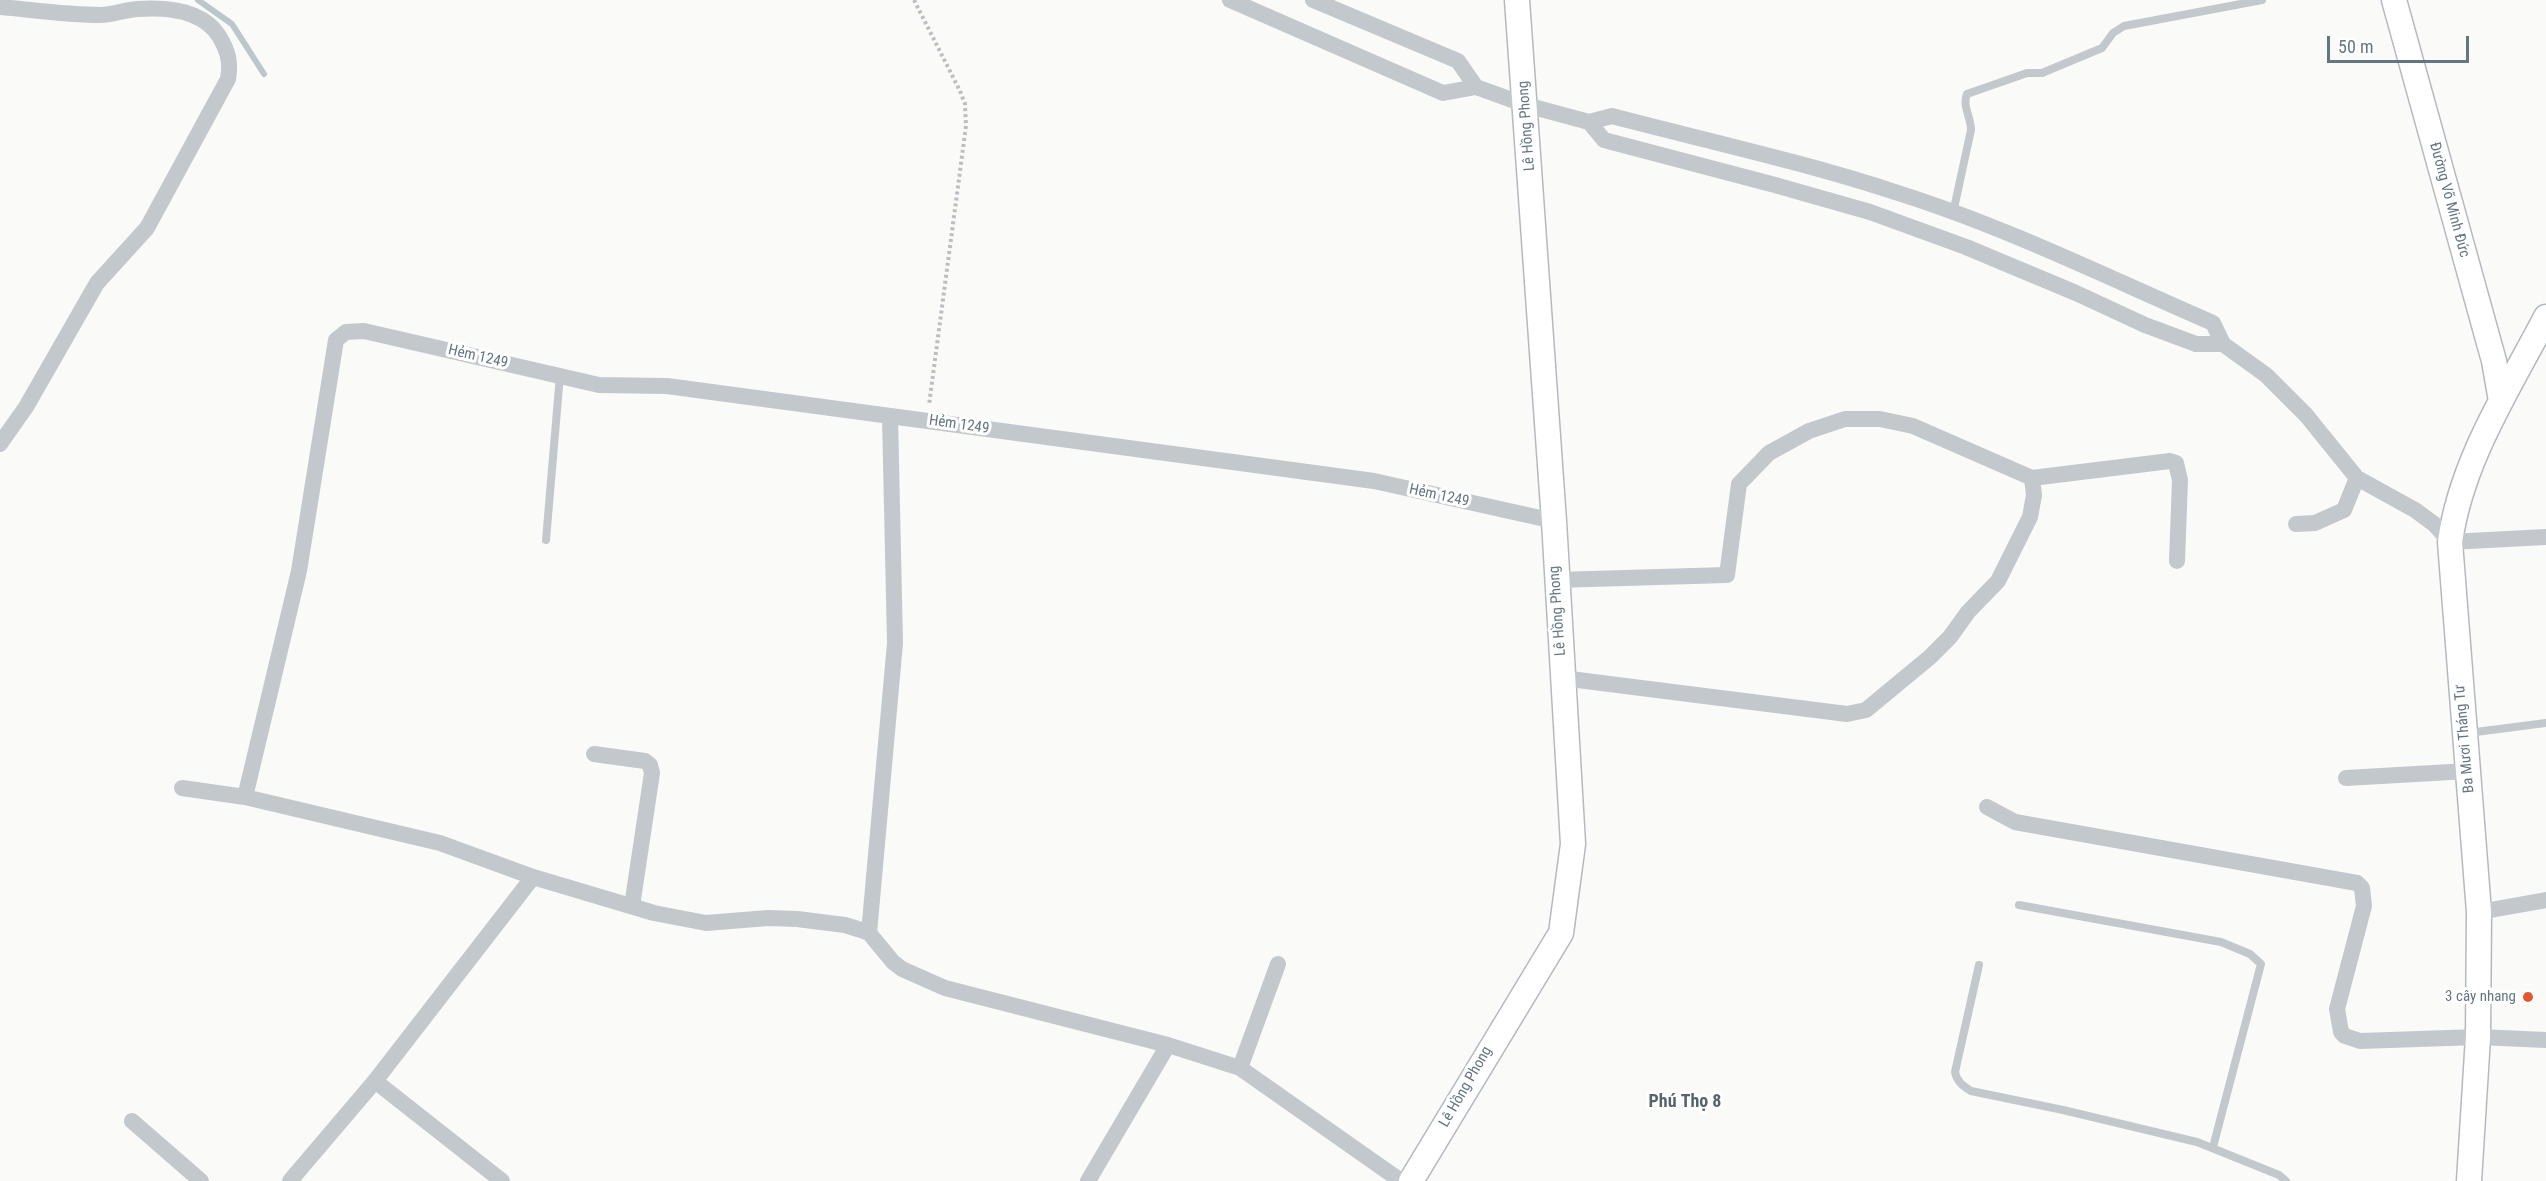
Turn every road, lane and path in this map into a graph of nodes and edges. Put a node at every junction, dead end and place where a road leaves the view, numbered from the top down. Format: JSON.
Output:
{"nodes":[{"id":1,"x":914,"y":0,"type":"edge"},
{"id":2,"x":1230,"y":0,"type":"edge"},
{"id":3,"x":1313,"y":0,"type":"edge"},
{"id":4,"x":1517,"y":0,"type":"edge"},
{"id":5,"x":2262,"y":0,"type":"edge"},
{"id":6,"x":2394,"y":0,"type":"edge"},
{"id":7,"x":0,"y":7,"type":"edge"},
{"id":8,"x":1476,"y":87,"type":"junction"},
{"id":9,"x":1526,"y":105,"type":"junction"},
{"id":10,"x":1589,"y":122,"type":"junction"},
{"id":11,"x":1953,"y":213,"type":"junction"},
{"id":12,"x":1946,"y":240,"type":"junction"},
{"id":13,"x":2546,"y":317,"type":"edge"},
{"id":14,"x":2223,"y":344,"type":"junction"},
{"id":15,"x":560,"y":375,"type":"junction"},
{"id":16,"x":2501,"y":401,"type":"junction"},
{"id":17,"x":890,"y":416,"type":"junction"},
{"id":18,"x":927,"y":421,"type":"junction"},
{"id":19,"x":0,"y":444,"type":"edge"},
{"id":20,"x":2032,"y":478,"type":"junction"},
{"id":21,"x":2357,"y":478,"type":"junction"},
{"id":22,"x":1554,"y":521,"type":"junction"},
{"id":23,"x":2296,"y":524,"type":"dead end"},
{"id":24,"x":2546,"y":537,"type":"edge"},
{"id":25,"x":546,"y":540,"type":"dead end"},
{"id":26,"x":2450,"y":542,"type":"junction"},
{"id":27,"x":2177,"y":561,"type":"dead end"},
{"id":28,"x":1556,"y":580,"type":"junction"},
{"id":29,"x":1562,"y":678,"type":"junction"},
{"id":30,"x":2546,"y":723,"type":"edge"},
{"id":31,"x":2465,"y":734,"type":"junction"},
{"id":32,"x":594,"y":754,"type":"dead end"},
{"id":33,"x":2468,"y":771,"type":"junction"},
{"id":34,"x":2346,"y":778,"type":"dead end"},
{"id":35,"x":182,"y":788,"type":"dead end"},
{"id":36,"x":245,"y":797,"type":"junction"},
{"id":37,"x":1987,"y":807,"type":"dead end"},
{"id":38,"x":533,"y":877,"type":"junction"},
{"id":39,"x":2546,"y":900,"type":"edge"},
{"id":40,"x":2019,"y":905,"type":"dead end"},
{"id":41,"x":632,"y":906,"type":"junction"},
{"id":42,"x":2479,"y":912,"type":"junction"},
{"id":43,"x":868,"y":933,"type":"junction"},
{"id":44,"x":1278,"y":964,"type":"dead end"},
{"id":45,"x":1979,"y":965,"type":"dead end"},
{"id":46,"x":2478,"y":1037,"type":"junction"},
{"id":47,"x":2546,"y":1040,"type":"edge"},
{"id":48,"x":1168,"y":1046,"type":"junction"},
{"id":49,"x":1240,"y":1068,"type":"junction"},
{"id":50,"x":375,"y":1081,"type":"junction"},
{"id":51,"x":132,"y":1121,"type":"dead end"},
{"id":52,"x":2213,"y":1147,"type":"junction"},
{"id":53,"x":201,"y":1181,"type":"edge"},
{"id":54,"x":290,"y":1181,"type":"edge"},
{"id":55,"x":502,"y":1181,"type":"edge"},
{"id":56,"x":1088,"y":1181,"type":"edge"},
{"id":57,"x":1401,"y":1181,"type":"edge"},
{"id":58,"x":1411,"y":1181,"type":"edge"},
{"id":59,"x":2286,"y":1181,"type":"edge"},
{"id":60,"x":2469,"y":1181,"type":"edge"}],
"edges":[{"from":1,"to":18,"type":"path"},
{"from":2,"to":8,"type":"street"},
{"from":3,"to":8,"type":"street"},
{"from":4,"to":9,"type":"street","name":"Lê Hồng Phong"},
{"from":5,"to":11,"type":"lane"},
{"from":6,"to":16,"type":"street","name":"Đường Võ Minh Đức"},
{"from":7,"to":19,"type":"street"},
{"from":8,"to":9,"type":"street"},
{"from":9,"to":10,"type":"street"},
{"from":9,"to":22,"type":"street","name":"Lê Hồng Phong"},
{"from":10,"to":11,"type":"street"},
{"from":10,"to":12,"type":"street"},
{"from":11,"to":12,"type":"street"},
{"from":11,"to":14,"type":"street"},
{"from":12,"to":14,"type":"street"},
{"from":13,"to":16,"type":"street","name":"Ba Mươi Tháng Tư"},
{"from":14,"to":21,"type":"street"},
{"from":15,"to":17,"type":"street","name":"Hẻm 1249"},
{"from":15,"to":25,"type":"lane"},
{"from":15,"to":36,"type":"street","name":"Hẻm 1249"},
{"from":16,"to":26,"type":"street","name":"Ba Mươi Tháng Tư"},
{"from":17,"to":18,"type":"street","name":"Hẻm 1249"},
{"from":17,"to":43,"type":"street"},
{"from":18,"to":22,"type":"street","name":"Hẻm 1249"},
{"from":20,"to":27,"type":"street"},
{"from":20,"to":28,"type":"street"},
{"from":20,"to":29,"type":"street"},
{"from":21,"to":23,"type":"street"},
{"from":21,"to":26,"type":"street"},
{"from":22,"to":28,"type":"street","name":"Lê Hồng Phong"},
{"from":24,"to":26,"type":"street"},
{"from":26,"to":31,"type":"street","name":"Ba Mươi Tháng Tư"},
{"from":28,"to":29,"type":"street","name":"Lê Hồng Phong"},
{"from":29,"to":58,"type":"street","name":"Lê Hồng Phong"},
{"from":30,"to":31,"type":"lane"},
{"from":31,"to":33,"type":"street","name":"Ba Mươi Tháng Tư"},
{"from":32,"to":41,"type":"street"},
{"from":33,"to":34,"type":"street"},
{"from":33,"to":42,"type":"street","name":"Ba Mươi Tháng Tư"},
{"from":35,"to":36,"type":"street"},
{"from":36,"to":38,"type":"street"},
{"from":37,"to":46,"type":"street"},
{"from":38,"to":41,"type":"street"},
{"from":38,"to":50,"type":"street"},
{"from":39,"to":42,"type":"street"},
{"from":40,"to":52,"type":"lane"},
{"from":41,"to":43,"type":"street"},
{"from":42,"to":46,"type":"street","name":"Ba Mươi Tháng Tư"},
{"from":43,"to":48,"type":"street"},
{"from":44,"to":49,"type":"street"},
{"from":45,"to":52,"type":"lane"},
{"from":46,"to":47,"type":"street"},
{"from":46,"to":60,"type":"street","name":"Ba Mươi Tháng Tư"},
{"from":48,"to":49,"type":"street"},
{"from":48,"to":56,"type":"street"},
{"from":49,"to":57,"type":"street"},
{"from":50,"to":54,"type":"street"},
{"from":50,"to":55,"type":"street"},
{"from":51,"to":53,"type":"street"},
{"from":52,"to":59,"type":"lane"}]}
